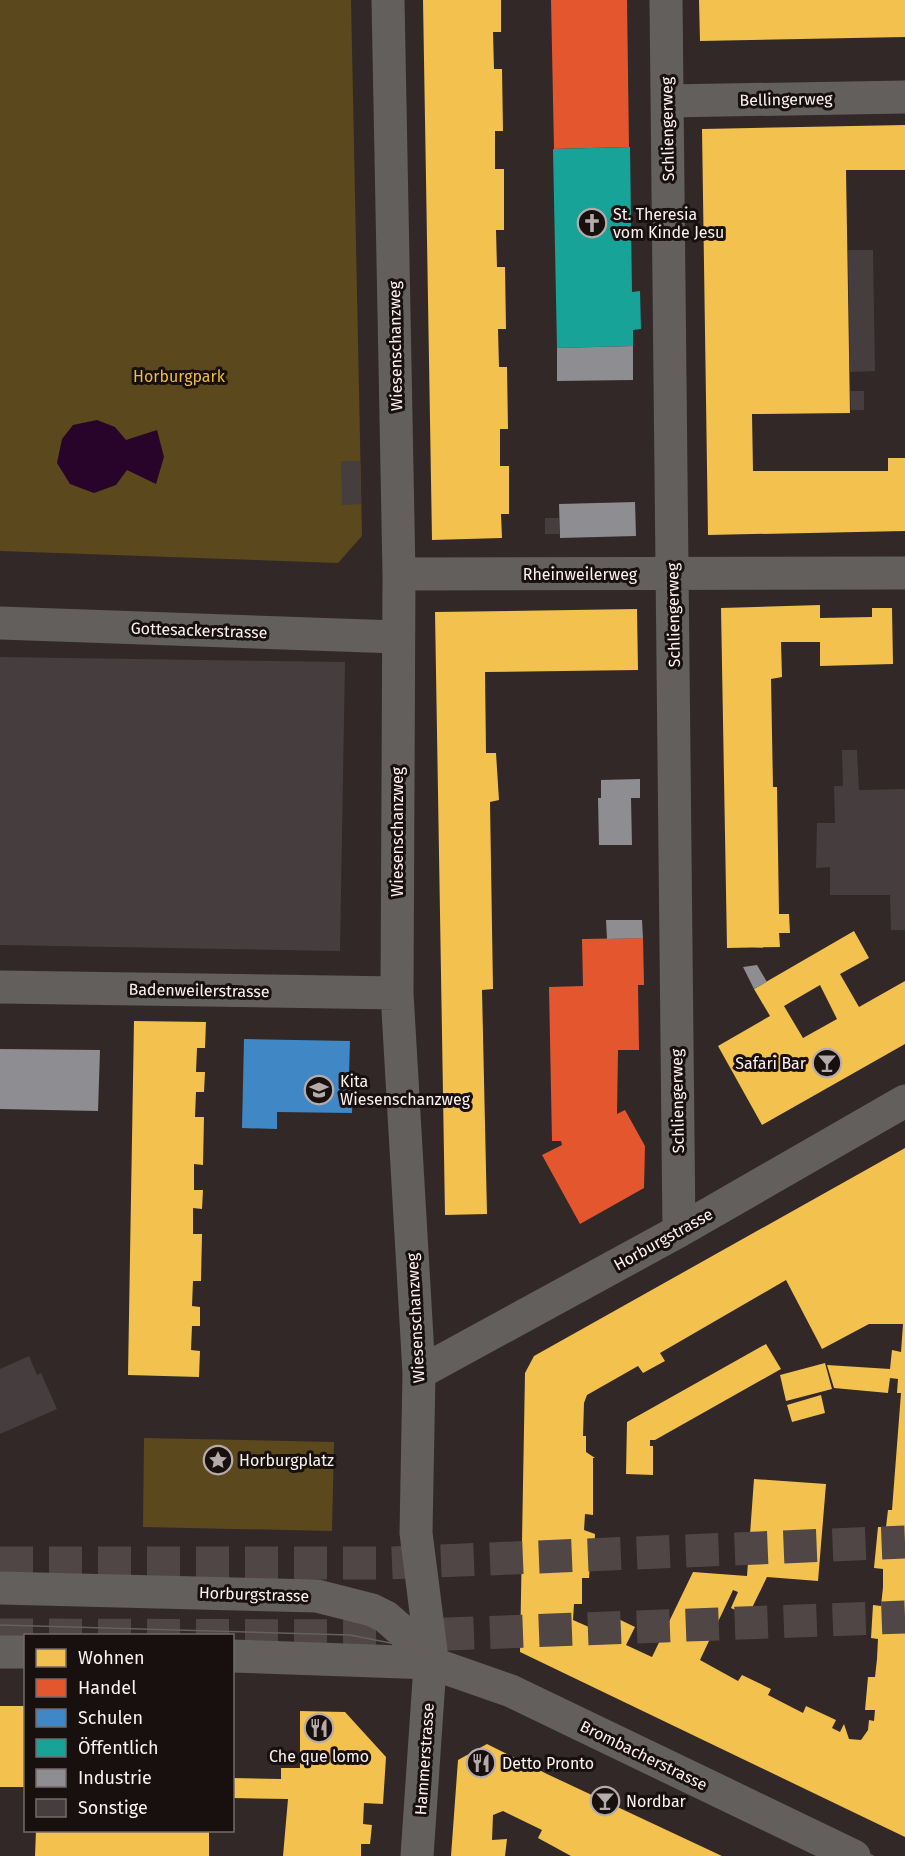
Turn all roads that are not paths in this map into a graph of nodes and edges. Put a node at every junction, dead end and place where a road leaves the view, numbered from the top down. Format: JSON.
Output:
{"nodes":[{"id":1,"x":388,"y":0,"type":"edge"},
{"id":2,"x":666,"y":0,"type":"edge"},
{"id":3,"x":905,"y":97,"type":"edge"},
{"id":4,"x":667,"y":101,"type":"junction"},
{"id":5,"x":905,"y":573,"type":"edge"},
{"id":6,"x":399,"y":574,"type":"junction"},
{"id":7,"x":673,"y":574,"type":"junction"},
{"id":8,"x":0,"y":623,"type":"edge"},
{"id":9,"x":398,"y":637,"type":"junction"},
{"id":10,"x":0,"y":987,"type":"edge"},
{"id":11,"x":398,"y":993,"type":"junction"},
{"id":12,"x":905,"y":1101,"type":"edge"},
{"id":13,"x":679,"y":1231,"type":"junction"},
{"id":14,"x":419,"y":1372,"type":"junction"},
{"id":15,"x":0,"y":1588,"type":"edge"},
{"id":16,"x":0,"y":1652,"type":"edge"},
{"id":17,"x":24,"y":1652,"type":"edge"},
{"id":18,"x":234,"y":1656,"type":"edge"},
{"id":19,"x":431,"y":1663,"type":"junction"},
{"id":20,"x":417,"y":1856,"type":"edge"},
{"id":21,"x":854,"y":1856,"type":"edge"}],
"edges":[{"from":1,"to":6,"type":"street","name":"Wiesenschanzweg"},
{"from":2,"to":4,"type":"street","name":"Schliengerweg"},
{"from":3,"to":4,"type":"street","name":"Bellingerweg"},
{"from":4,"to":7,"type":"street","name":"Schliengerweg"},
{"from":5,"to":7,"type":"street","name":"Rheinweilerweg"},
{"from":6,"to":7,"type":"street","name":"Rheinweilerweg"},
{"from":6,"to":9,"type":"street","name":"Wiesenschanzweg"},
{"from":7,"to":13,"type":"street","name":"Schliengerweg"},
{"from":8,"to":9,"type":"street","name":"Gottesackerstrasse"},
{"from":9,"to":11,"type":"street","name":"Wiesenschanzweg"},
{"from":10,"to":11,"type":"street","name":"Badenweilerstrasse"},
{"from":11,"to":14,"type":"street","name":"Wiesenschanzweg"},
{"from":12,"to":13,"type":"street","name":"Horburgstrasse"},
{"from":13,"to":14,"type":"street","name":"Horburgstrasse"},
{"from":14,"to":19,"type":"street","name":"Wiesenschanzweg"},
{"from":15,"to":19,"type":"street","name":"Horburgstrasse"},
{"from":16,"to":17,"type":"street"},
{"from":18,"to":19,"type":"street"},
{"from":19,"to":20,"type":"street","name":"Hammerstrasse"},
{"from":19,"to":21,"type":"street","name":"Brombacherstrasse"}]}
